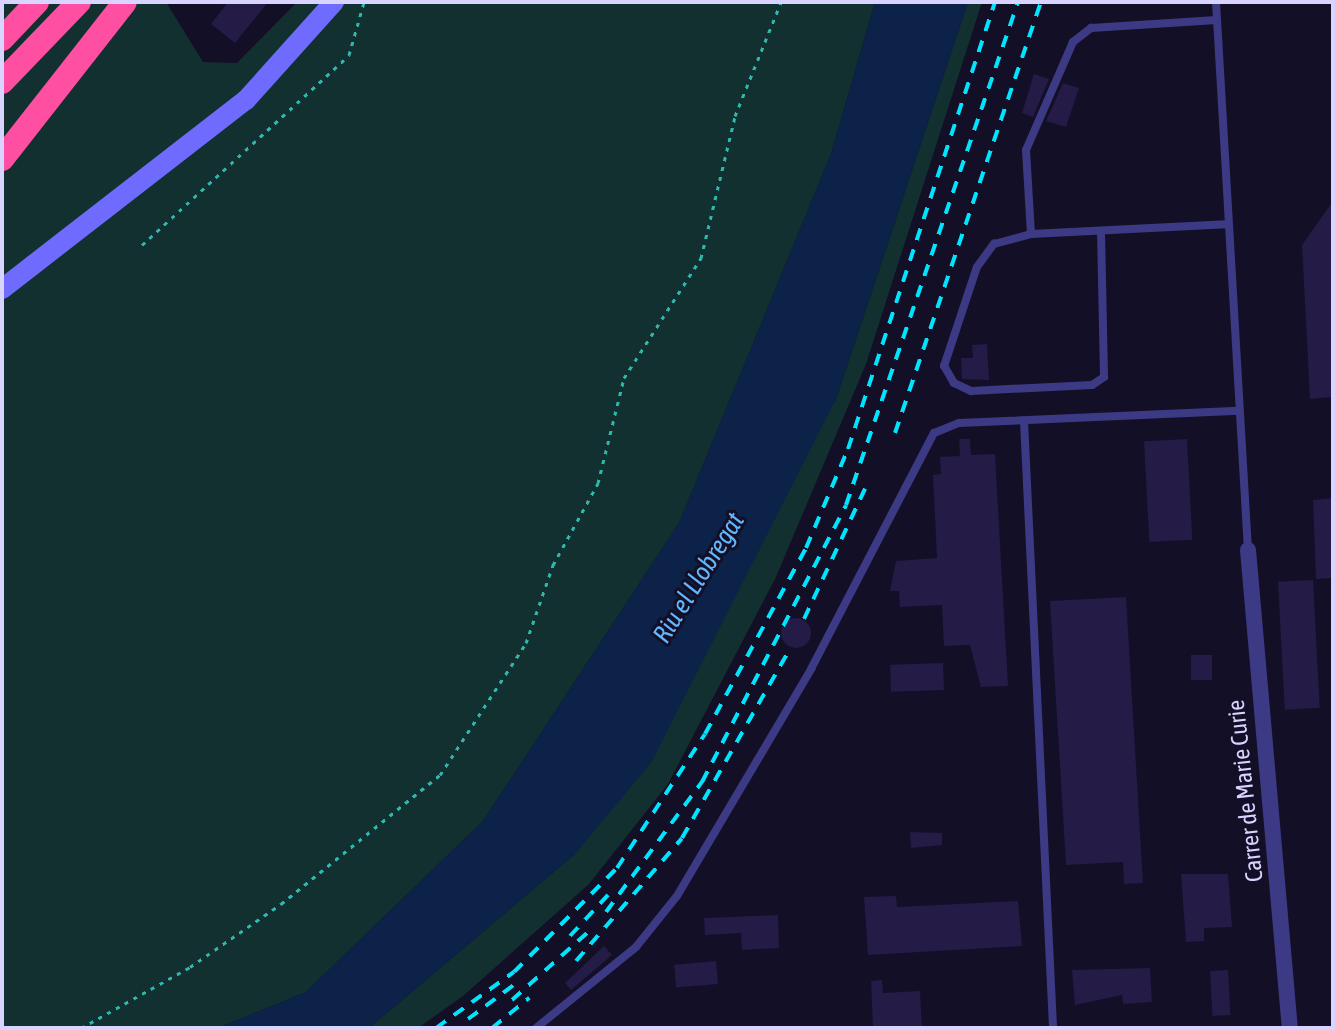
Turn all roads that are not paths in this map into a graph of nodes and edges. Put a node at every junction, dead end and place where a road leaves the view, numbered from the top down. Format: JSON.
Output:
{"nodes":[{"id":1,"x":37,"y":2,"type":"edge"},
{"id":2,"x":79,"y":2,"type":"edge"},
{"id":3,"x":125,"y":2,"type":"edge"},
{"id":4,"x":334,"y":2,"type":"edge"},
{"id":5,"x":1216,"y":2,"type":"edge"},
{"id":6,"x":1217,"y":20,"type":"junction"},
{"id":7,"x":2,"y":39,"type":"edge"},
{"id":8,"x":2,"y":82,"type":"edge"},
{"id":9,"x":2,"y":159,"type":"edge"},
{"id":10,"x":1226,"y":224,"type":"junction"},
{"id":11,"x":1101,"y":232,"type":"junction"},
{"id":12,"x":1031,"y":234,"type":"junction"},
{"id":13,"x":2,"y":289,"type":"edge"},
{"id":14,"x":1239,"y":411,"type":"junction"},
{"id":15,"x":1024,"y":421,"type":"junction"},
{"id":16,"x":1248,"y":550,"type":"joint"},
{"id":17,"x":536,"y":1028,"type":"edge"},
{"id":18,"x":1053,"y":1028,"type":"edge"},
{"id":19,"x":1290,"y":1028,"type":"edge"}],
"edges":[{"from":1,"to":7,"type":"highway"},
{"from":2,"to":8,"type":"highway"},
{"from":3,"to":9,"type":"highway"},
{"from":4,"to":13,"type":"main road"},
{"from":5,"to":6,"type":"lane"},
{"from":6,"to":10,"type":"lane"},
{"from":6,"to":12,"type":"lane"},
{"from":10,"to":11,"type":"lane"},
{"from":10,"to":14,"type":"lane"},
{"from":11,"to":12,"type":"lane"},
{"from":11,"to":12,"type":"lane"},
{"from":14,"to":15,"type":"lane"},
{"from":14,"to":16,"type":"lane"},
{"from":15,"to":17,"type":"lane"},
{"from":15,"to":18,"type":"lane"},
{"from":16,"to":19,"type":"street","name":"Carrer de Marie Curie"}]}
